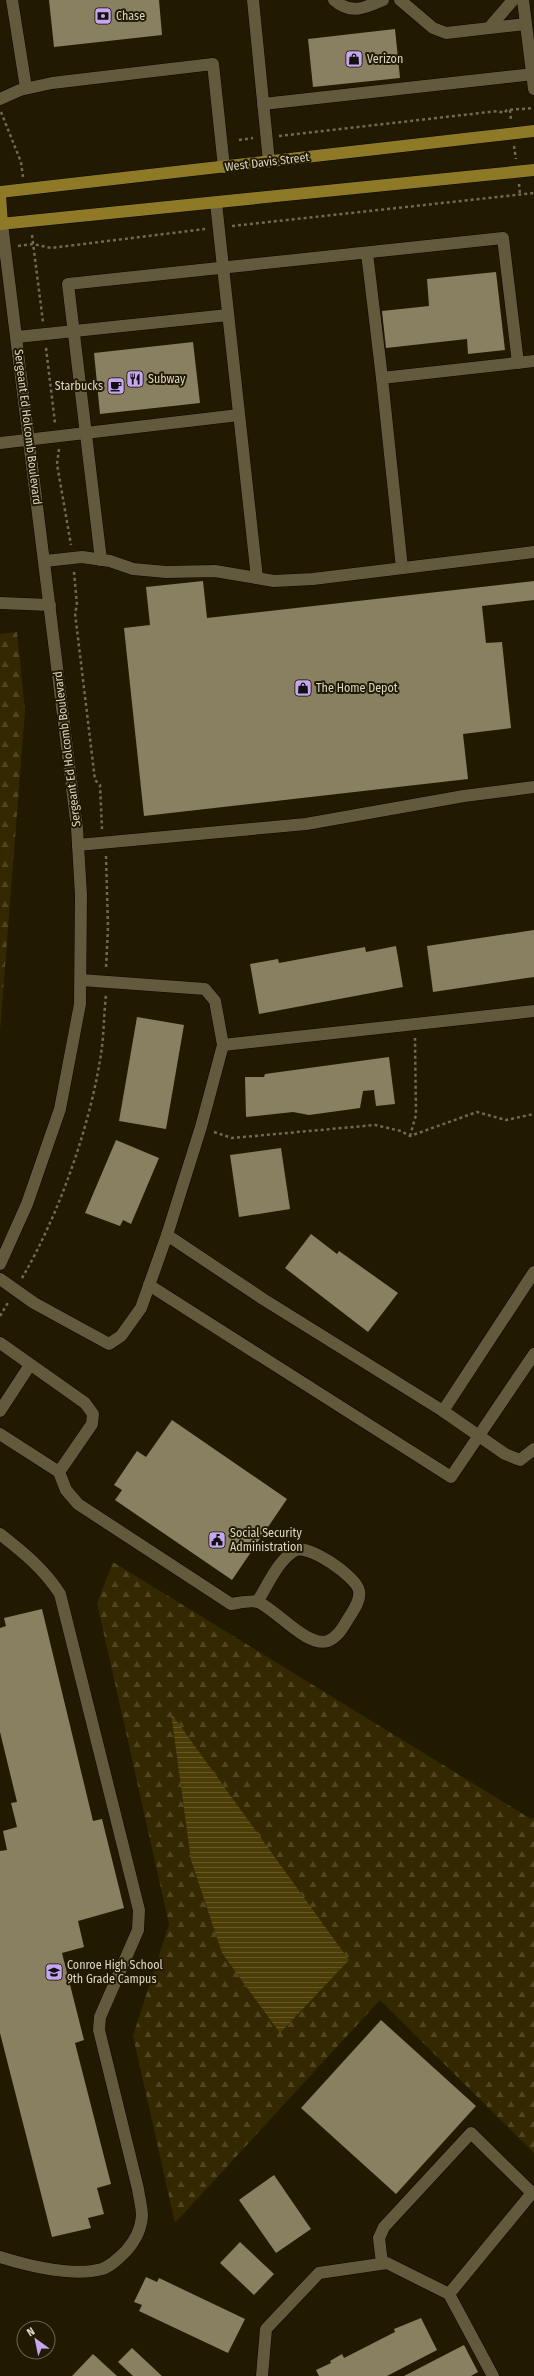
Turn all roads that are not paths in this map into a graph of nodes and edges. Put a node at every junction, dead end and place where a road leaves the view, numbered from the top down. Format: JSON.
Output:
{"nodes":[{"id":1,"x":12,"y":0,"type":"edge"},
{"id":2,"x":253,"y":0,"type":"edge"},
{"id":3,"x":334,"y":0,"type":"edge"},
{"id":4,"x":383,"y":0,"type":"edge"},
{"id":5,"x":400,"y":0,"type":"edge"},
{"id":6,"x":513,"y":0,"type":"edge"},
{"id":7,"x":523,"y":0,"type":"edge"},
{"id":8,"x":526,"y":24,"type":"junction"},
{"id":9,"x":489,"y":28,"type":"junction"},
{"id":10,"x":533,"y":74,"type":"edge"},
{"id":11,"x":26,"y":88,"type":"junction"},
{"id":12,"x":534,"y":89,"type":"edge"},
{"id":13,"x":0,"y":99,"type":"edge"},
{"id":14,"x":263,"y":104,"type":"junction"},
{"id":15,"x":534,"y":131,"type":"edge"},
{"id":16,"x":269,"y":162,"type":"junction"},
{"id":17,"x":224,"y":167,"type":"junction"},
{"id":18,"x":534,"y":170,"type":"edge"},
{"id":19,"x":0,"y":194,"type":"edge"},
{"id":20,"x":216,"y":203,"type":"junction"},
{"id":21,"x":1,"y":224,"type":"edge"},
{"id":22,"x":367,"y":253,"type":"junction"},
{"id":23,"x":223,"y":269,"type":"junction"},
{"id":24,"x":228,"y":315,"type":"junction"},
{"id":25,"x":74,"y":331,"type":"junction"},
{"id":26,"x":17,"y":337,"type":"junction"},
{"id":27,"x":534,"y":361,"type":"edge"},
{"id":28,"x":518,"y":363,"type":"junction"},
{"id":29,"x":382,"y":378,"type":"junction"},
{"id":30,"x":239,"y":415,"type":"junction"},
{"id":31,"x":85,"y":432,"type":"junction"},
{"id":32,"x":30,"y":439,"type":"junction"},
{"id":33,"x":0,"y":443,"type":"edge"},
{"id":34,"x":534,"y":552,"type":"edge"},
{"id":35,"x":101,"y":560,"type":"junction"},
{"id":36,"x":45,"y":561,"type":"junction"},
{"id":37,"x":402,"y":568,"type":"junction"},
{"id":38,"x":257,"y":578,"type":"junction"},
{"id":39,"x":0,"y":603,"type":"edge"},
{"id":40,"x":50,"y":605,"type":"junction"},
{"id":41,"x":534,"y":787,"type":"edge"},
{"id":42,"x":78,"y":845,"type":"junction"},
{"id":43,"x":80,"y":980,"type":"junction"},
{"id":44,"x":534,"y":1011,"type":"edge"},
{"id":45,"x":222,"y":1045,"type":"junction"},
{"id":46,"x":167,"y":1235,"type":"junction"},
{"id":47,"x":0,"y":1264,"type":"edge"},
{"id":48,"x":534,"y":1272,"type":"edge"},
{"id":49,"x":0,"y":1279,"type":"edge"},
{"id":50,"x":149,"y":1285,"type":"junction"},
{"id":51,"x":0,"y":1343,"type":"edge"},
{"id":52,"x":534,"y":1354,"type":"edge"},
{"id":53,"x":30,"y":1365,"type":"junction"},
{"id":54,"x":0,"y":1411,"type":"edge"},
{"id":55,"x":443,"y":1411,"type":"junction"},
{"id":56,"x":0,"y":1434,"type":"edge"},
{"id":57,"x":479,"y":1435,"type":"junction"},
{"id":58,"x":534,"y":1449,"type":"edge"},
{"id":59,"x":59,"y":1472,"type":"junction"},
{"id":60,"x":0,"y":1534,"type":"edge"},
{"id":61,"x":257,"y":1602,"type":"junction"},
{"id":62,"x":0,"y":2257,"type":"edge"},
{"id":63,"x":382,"y":2263,"type":"junction"},
{"id":64,"x":449,"y":2294,"type":"junction"},
{"id":65,"x":262,"y":2376,"type":"edge"},
{"id":66,"x":493,"y":2376,"type":"edge"}],
"edges":[{"from":1,"to":11,"type":"street"},
{"from":2,"to":14,"type":"street"},
{"from":3,"to":4,"type":"street"},
{"from":5,"to":9,"type":"street"},
{"from":6,"to":9,"type":"street"},
{"from":7,"to":8,"type":"street"},
{"from":8,"to":9,"type":"street"},
{"from":8,"to":10,"type":"street"},
{"from":10,"to":12,"type":"street"},
{"from":10,"to":14,"type":"street"},
{"from":11,"to":13,"type":"street"},
{"from":11,"to":17,"type":"street"},
{"from":14,"to":16,"type":"street"},
{"from":15,"to":16,"type":"main road","name":"West Davis Street"},
{"from":16,"to":17,"type":"main road","name":"West Davis Street"},
{"from":17,"to":19,"type":"main road","name":"West Davis Street"},
{"from":18,"to":20,"type":"main road"},
{"from":19,"to":21,"type":"main road"},
{"from":20,"to":21,"type":"main road"},
{"from":20,"to":23,"type":"street"},
{"from":21,"to":26,"type":"street","name":"Sergeant Ed Holcomb Boulevard"},
{"from":22,"to":23,"type":"street"},
{"from":22,"to":28,"type":"street"},
{"from":22,"to":29,"type":"street"},
{"from":23,"to":24,"type":"street"},
{"from":23,"to":25,"type":"street"},
{"from":24,"to":25,"type":"street"},
{"from":24,"to":30,"type":"street"},
{"from":25,"to":26,"type":"street"},
{"from":25,"to":31,"type":"street"},
{"from":26,"to":32,"type":"street","name":"Sergeant Ed Holcomb Boulevard"},
{"from":27,"to":28,"type":"street"},
{"from":28,"to":29,"type":"street"},
{"from":29,"to":37,"type":"street"},
{"from":30,"to":31,"type":"street"},
{"from":30,"to":38,"type":"street"},
{"from":31,"to":32,"type":"street"},
{"from":31,"to":35,"type":"street"},
{"from":32,"to":33,"type":"street"},
{"from":32,"to":36,"type":"street","name":"Sergeant Ed Holcomb Boulevard"},
{"from":34,"to":37,"type":"street"},
{"from":35,"to":36,"type":"street"},
{"from":35,"to":38,"type":"street"},
{"from":36,"to":40,"type":"street","name":"Sergeant Ed Holcomb Boulevard"},
{"from":37,"to":38,"type":"street"},
{"from":39,"to":40,"type":"street"},
{"from":40,"to":42,"type":"street","name":"Sergeant Ed Holcomb Boulevard"},
{"from":41,"to":42,"type":"street"},
{"from":42,"to":43,"type":"street","name":"Sergeant Ed Holcomb Boulevard"},
{"from":43,"to":45,"type":"street"},
{"from":43,"to":47,"type":"street","name":"Sergeant Ed Holcomb Boulevard"},
{"from":44,"to":45,"type":"street"},
{"from":45,"to":46,"type":"street"},
{"from":46,"to":50,"type":"street"},
{"from":46,"to":55,"type":"street"},
{"from":48,"to":55,"type":"street"},
{"from":49,"to":50,"type":"street"},
{"from":50,"to":57,"type":"street"},
{"from":51,"to":53,"type":"street"},
{"from":52,"to":57,"type":"street"},
{"from":53,"to":54,"type":"street"},
{"from":53,"to":59,"type":"street"},
{"from":55,"to":57,"type":"street"},
{"from":56,"to":59,"type":"street"},
{"from":57,"to":58,"type":"street"},
{"from":59,"to":61,"type":"street"},
{"from":60,"to":62,"type":"street"},
{"from":61,"to":61,"type":"street"},
{"from":63,"to":64,"type":"street"},
{"from":63,"to":64,"type":"street"},
{"from":63,"to":65,"type":"street"},
{"from":64,"to":66,"type":"street"}]}
